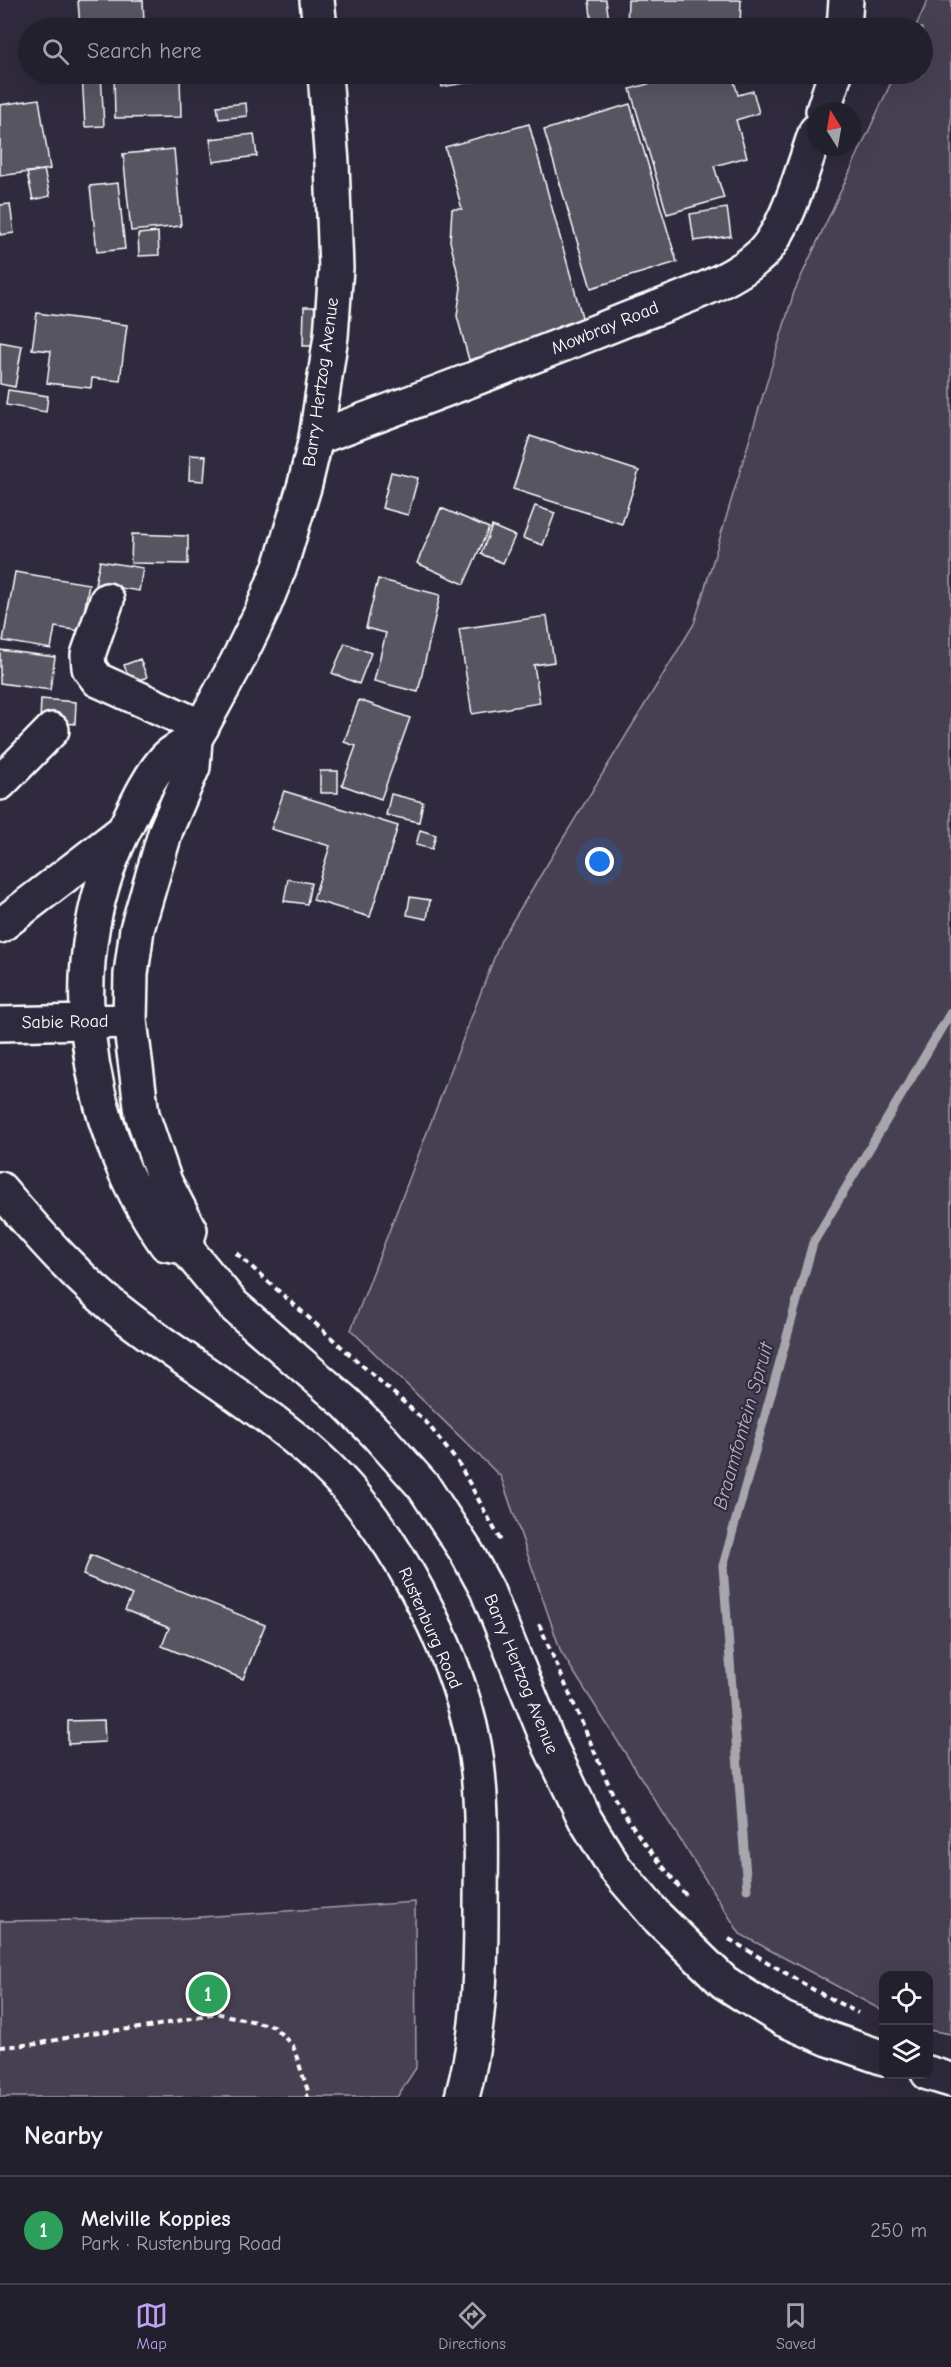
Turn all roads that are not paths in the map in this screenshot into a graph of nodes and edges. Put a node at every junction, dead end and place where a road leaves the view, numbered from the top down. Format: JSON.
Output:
{"nodes":[{"id":1,"x":317,"y":0,"type":"edge"},
{"id":2,"x":846,"y":0,"type":"edge"},
{"id":3,"x":319,"y":18,"type":"edge"},
{"id":4,"x":845,"y":18,"type":"edge"},
{"id":5,"x":326,"y":84,"type":"edge"},
{"id":6,"x":832,"y":84,"type":"edge"},
{"id":7,"x":826,"y":102,"type":"edge"},
{"id":8,"x":807,"y":156,"type":"edge"},
{"id":9,"x":315,"y":438,"type":"junction"},
{"id":10,"x":107,"y":600,"type":"dead end"},
{"id":11,"x":52,"y":730,"type":"dead end"},
{"id":12,"x":198,"y":733,"type":"junction"},
{"id":13,"x":0,"y":783,"type":"edge"},
{"id":14,"x":123,"y":832,"type":"junction"},
{"id":15,"x":4,"y":916,"type":"edge"},
{"id":16,"x":86,"y":1021,"type":"junction"},
{"id":17,"x":130,"y":1021,"type":"junction"},
{"id":18,"x":0,"y":1024,"type":"edge"},
{"id":19,"x":0,"y":1189,"type":"edge"},
{"id":20,"x":185,"y":1247,"type":"junction"},
{"id":21,"x":879,"y":2056,"type":"edge"},
{"id":22,"x":933,"y":2075,"type":"edge"},
{"id":23,"x":951,"y":2080,"type":"edge"},
{"id":24,"x":462,"y":2097,"type":"edge"}],
"edges":[{"from":1,"to":3,"type":"main road"},
{"from":2,"to":4,"type":"main road"},
{"from":5,"to":9,"type":"main road","name":"Barry Hertzog Avenue"},
{"from":6,"to":7,"type":"main road"},
{"from":8,"to":9,"type":"main road","name":"Mowbray Road"},
{"from":9,"to":12,"type":"main road","name":"Barry Hertzog Avenue"},
{"from":10,"to":12,"type":"main road"},
{"from":11,"to":13,"type":"main road"},
{"from":12,"to":14,"type":"main road","name":"Barry Hertzog Avenue"},
{"from":12,"to":17,"type":"main road","name":"Barry Hertzog Avenue"},
{"from":14,"to":15,"type":"main road"},
{"from":14,"to":16,"type":"main road","name":"Barry Hertzog Avenue"},
{"from":16,"to":17,"type":"main road","name":"Sabie Road"},
{"from":16,"to":18,"type":"main road","name":"Sabie Road"},
{"from":16,"to":20,"type":"main road","name":"Barry Hertzog Avenue"},
{"from":17,"to":20,"type":"main road","name":"Barry Hertzog Avenue"},
{"from":19,"to":24,"type":"main road","name":"Rustenburg Road"},
{"from":20,"to":21,"type":"main road","name":"Barry Hertzog Avenue"},
{"from":22,"to":23,"type":"main road"}]}
